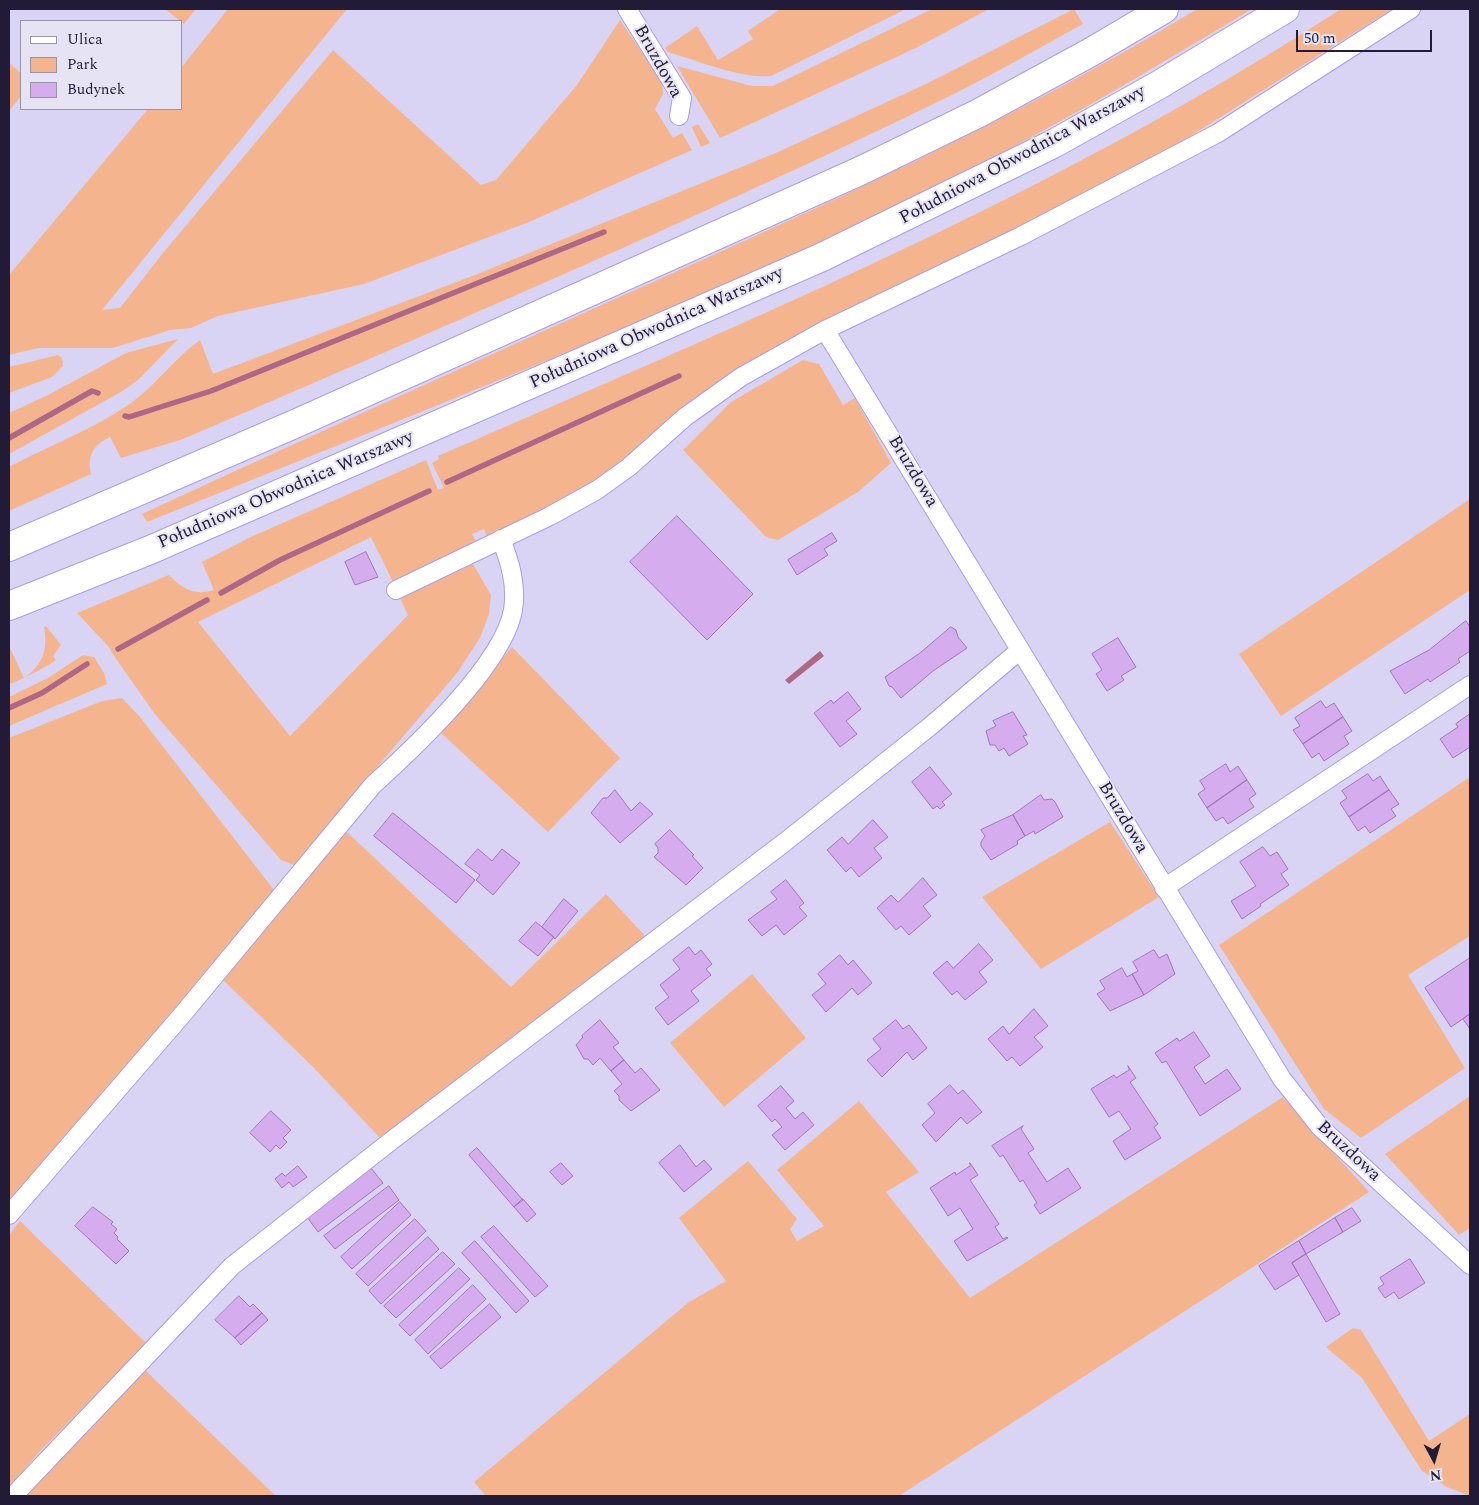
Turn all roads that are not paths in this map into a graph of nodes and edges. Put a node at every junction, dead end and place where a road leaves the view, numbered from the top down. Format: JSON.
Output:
{"nodes":[{"id":1,"x":627,"y":9,"type":"edge"},
{"id":2,"x":1164,"y":9,"type":"edge"},
{"id":3,"x":1285,"y":9,"type":"edge"},
{"id":4,"x":1412,"y":9,"type":"edge"},
{"id":5,"x":679,"y":116,"type":"dead end"},
{"id":6,"x":825,"y":330,"type":"junction"},
{"id":7,"x":501,"y":539,"type":"junction"},
{"id":8,"x":9,"y":547,"type":"edge"},
{"id":9,"x":396,"y":590,"type":"dead end"},
{"id":10,"x":16,"y":603,"type":"edge"},
{"id":11,"x":1020,"y":650,"type":"junction"},
{"id":12,"x":1470,"y":685,"type":"edge"},
{"id":13,"x":1164,"y":888,"type":"junction"},
{"id":14,"x":9,"y":1215,"type":"edge"},
{"id":15,"x":1470,"y":1265,"type":"edge"},
{"id":16,"x":13,"y":1496,"type":"edge"}],
"edges":[{"from":1,"to":5,"type":"street","name":"Bruzdowa"},
{"from":2,"to":8,"type":"highway"},
{"from":3,"to":10,"type":"highway","name":"Południowa Obwodnica Warszawy"},
{"from":4,"to":6,"type":"street"},
{"from":6,"to":7,"type":"street"},
{"from":6,"to":11,"type":"street","name":"Bruzdowa"},
{"from":7,"to":9,"type":"street"},
{"from":7,"to":14,"type":"street"},
{"from":11,"to":13,"type":"street","name":"Bruzdowa"},
{"from":11,"to":16,"type":"street"},
{"from":12,"to":13,"type":"street"},
{"from":13,"to":15,"type":"street","name":"Bruzdowa"}]}
